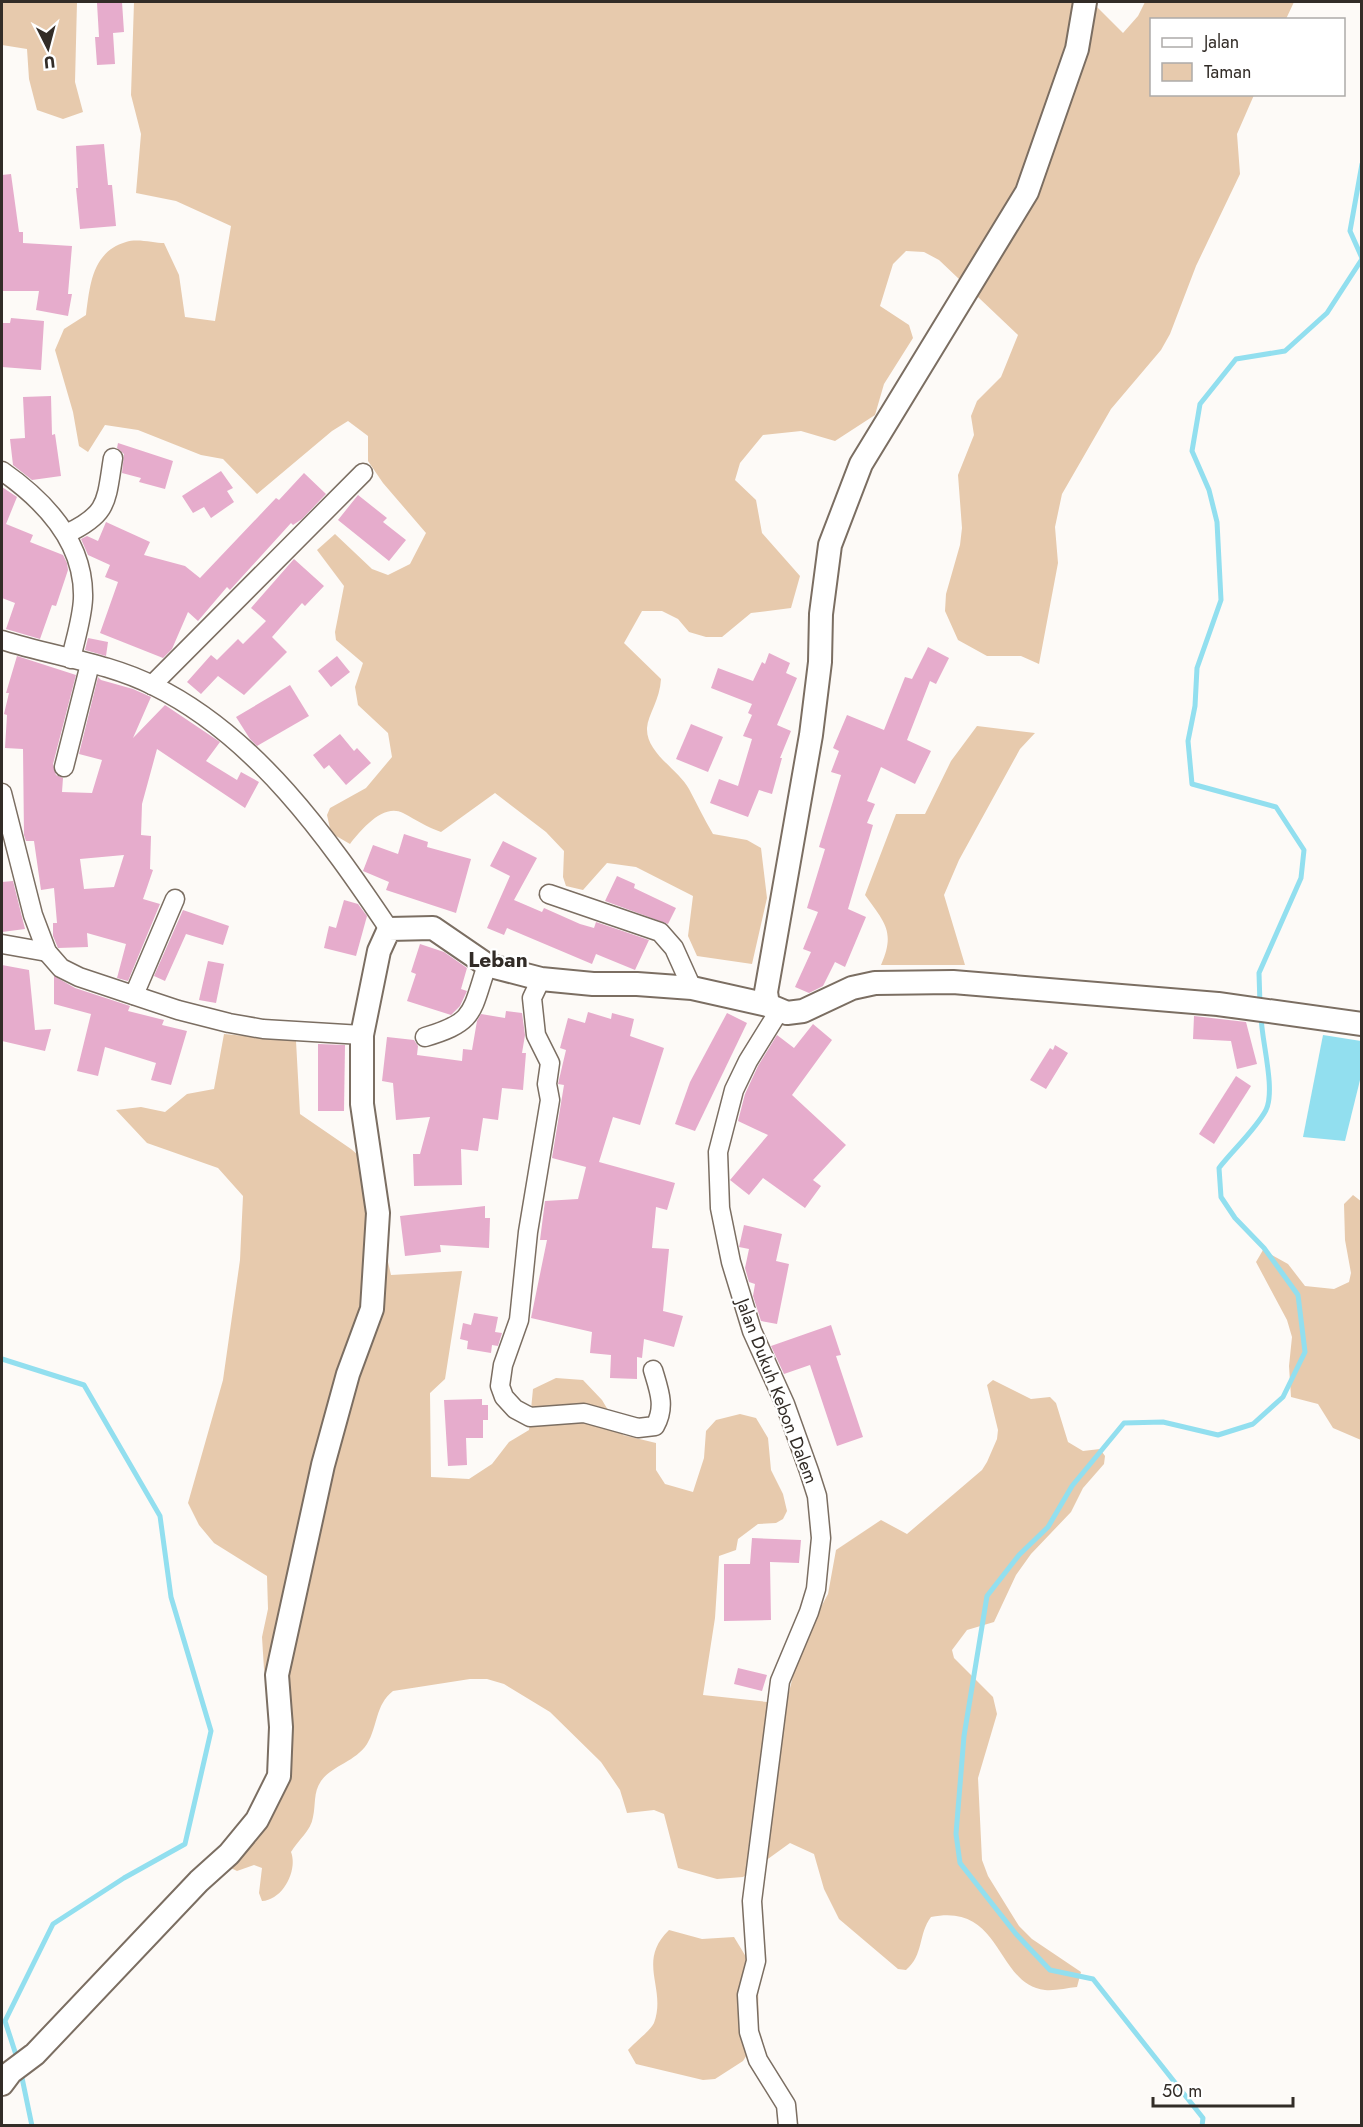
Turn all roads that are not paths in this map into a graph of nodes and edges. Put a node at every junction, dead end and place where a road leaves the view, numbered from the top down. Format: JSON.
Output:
{"nodes":[{"id":1,"x":1085,"y":2,"type":"edge"},
{"id":2,"x":113,"y":458,"type":"dead end"},
{"id":3,"x":2,"y":471,"type":"edge"},
{"id":4,"x":363,"y":472,"type":"dead end"},
{"id":5,"x":66,"y":534,"type":"junction"},
{"id":6,"x":2,"y":640,"type":"edge"},
{"id":7,"x":71,"y":659,"type":"junction"},
{"id":8,"x":90,"y":664,"type":"junction"},
{"id":9,"x":152,"y":685,"type":"junction"},
{"id":10,"x":64,"y":767,"type":"dead end"},
{"id":11,"x":2,"y":793,"type":"edge"},
{"id":12,"x":549,"y":894,"type":"dead end"},
{"id":13,"x":175,"y":899,"type":"dead end"},
{"id":14,"x":389,"y":929,"type":"junction"},
{"id":15,"x":2,"y":944,"type":"edge"},
{"id":16,"x":47,"y":952,"type":"junction"},
{"id":17,"x":487,"y":965,"type":"junction"},
{"id":18,"x":541,"y":979,"type":"junction"},
{"id":19,"x":692,"y":988,"type":"junction"},
{"id":20,"x":134,"y":995,"type":"junction"},
{"id":21,"x":773,"y":1008,"type":"junction"},
{"id":22,"x":1362,"y":1024,"type":"edge"},
{"id":23,"x":362,"y":1035,"type":"junction"},
{"id":24,"x":425,"y":1037,"type":"dead end"},
{"id":25,"x":653,"y":1370,"type":"dead end"},
{"id":26,"x":6,"y":2078,"type":"edge"},
{"id":27,"x":788,"y":2126,"type":"edge"}],
"edges":[{"from":1,"to":21,"type":"street"},
{"from":2,"to":5,"type":"street"},
{"from":3,"to":5,"type":"street"},
{"from":4,"to":9,"type":"street"},
{"from":5,"to":7,"type":"street"},
{"from":6,"to":7,"type":"street"},
{"from":7,"to":8,"type":"street"},
{"from":8,"to":9,"type":"street"},
{"from":8,"to":10,"type":"street"},
{"from":9,"to":14,"type":"street"},
{"from":11,"to":16,"type":"street"},
{"from":12,"to":19,"type":"street"},
{"from":13,"to":20,"type":"street"},
{"from":14,"to":17,"type":"street"},
{"from":14,"to":23,"type":"street"},
{"from":15,"to":16,"type":"street"},
{"from":16,"to":20,"type":"street"},
{"from":17,"to":18,"type":"street"},
{"from":17,"to":24,"type":"street"},
{"from":18,"to":19,"type":"street"},
{"from":18,"to":25,"type":"street"},
{"from":19,"to":21,"type":"street"},
{"from":20,"to":23,"type":"street"},
{"from":21,"to":22,"type":"street"},
{"from":21,"to":27,"type":"street","name":"Jalan Dukuh Kebon Dalem"},
{"from":23,"to":26,"type":"street"}]}
